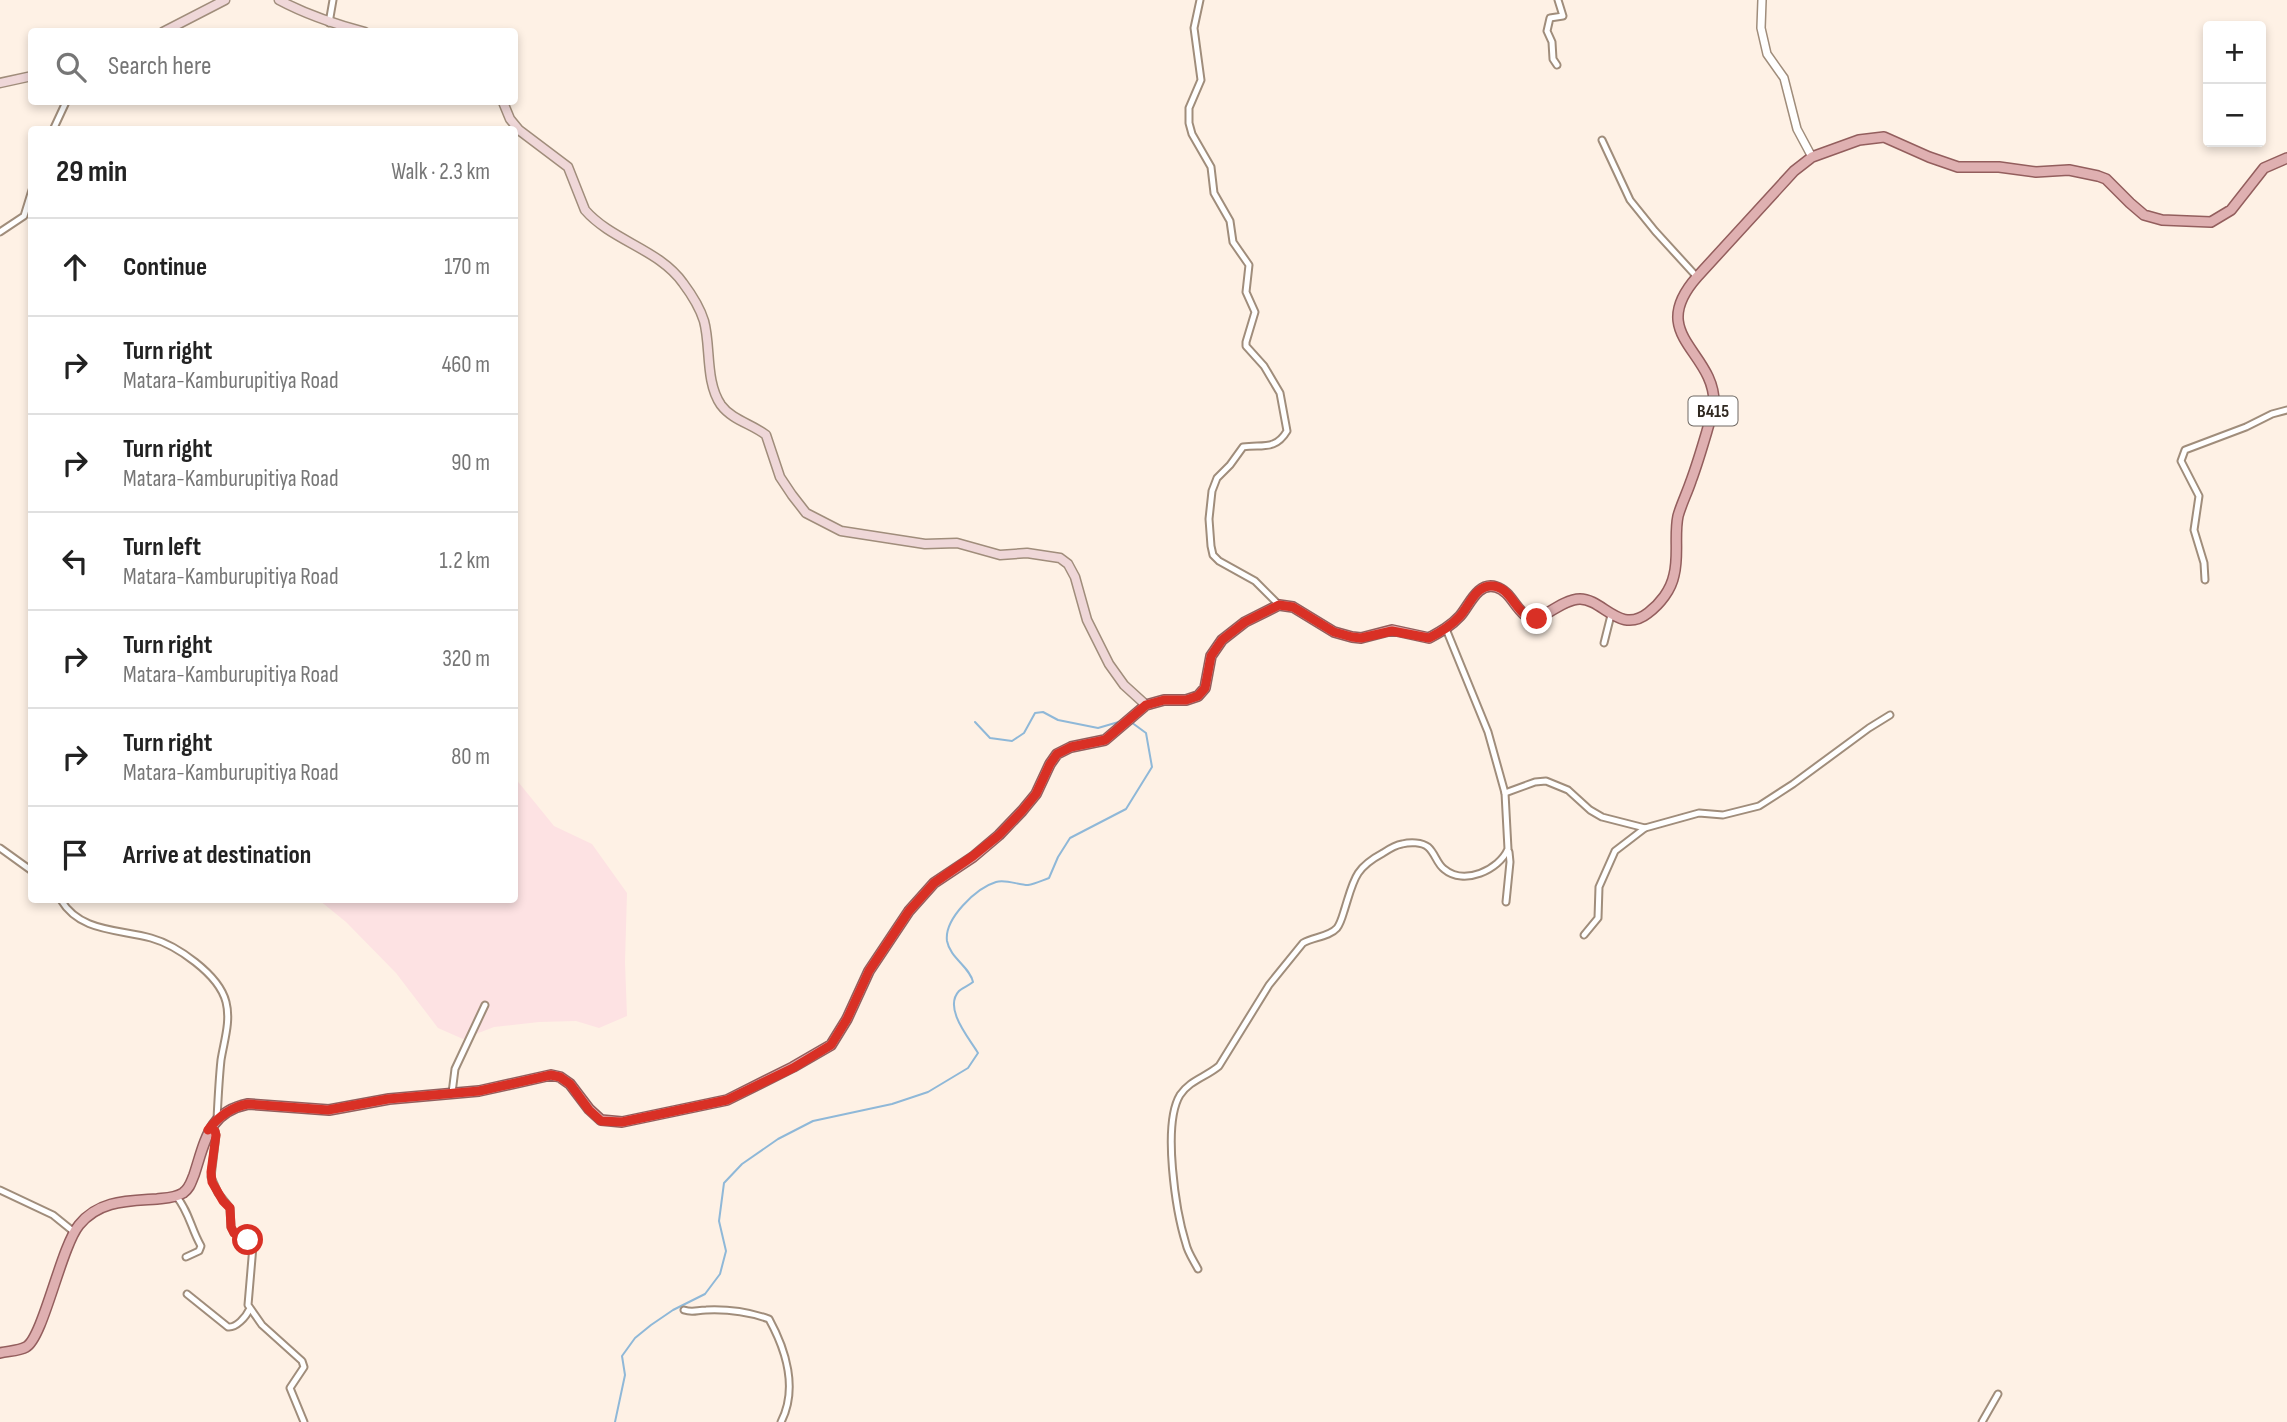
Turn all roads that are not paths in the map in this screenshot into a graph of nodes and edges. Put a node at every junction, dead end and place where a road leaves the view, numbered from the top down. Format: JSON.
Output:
{"nodes":[{"id":1,"x":225,"y":0,"type":"edge"},
{"id":2,"x":279,"y":0,"type":"edge"},
{"id":3,"x":333,"y":0,"type":"edge"},
{"id":4,"x":1200,"y":0,"type":"edge"},
{"id":5,"x":1558,"y":0,"type":"edge"},
{"id":6,"x":1762,"y":0,"type":"edge"},
{"id":7,"x":329,"y":23,"type":"junction"},
{"id":8,"x":171,"y":28,"type":"edge"},
{"id":9,"x":349,"y":28,"type":"edge"},
{"id":10,"x":1557,"y":65,"type":"dead end"},
{"id":11,"x":28,"y":77,"type":"edge"},
{"id":12,"x":0,"y":83,"type":"edge"},
{"id":13,"x":65,"y":105,"type":"edge"},
{"id":14,"x":504,"y":105,"type":"edge"},
{"id":15,"x":55,"y":126,"type":"edge"},
{"id":16,"x":516,"y":126,"type":"edge"},
{"id":17,"x":518,"y":129,"type":"edge"},
{"id":18,"x":1602,"y":141,"type":"dead end"},
{"id":19,"x":1812,"y":157,"type":"junction"},
{"id":20,"x":2287,"y":158,"type":"edge"},
{"id":21,"x":28,"y":203,"type":"edge"},
{"id":22,"x":0,"y":232,"type":"edge"},
{"id":23,"x":1697,"y":277,"type":"junction"},
{"id":24,"x":2287,"y":410,"type":"edge"},
{"id":25,"x":2205,"y":580,"type":"dead end"},
{"id":26,"x":1279,"y":605,"type":"junction"},
{"id":27,"x":1611,"y":615,"type":"junction"},
{"id":28,"x":1446,"y":629,"type":"junction"},
{"id":29,"x":1604,"y":643,"type":"dead end"},
{"id":30,"x":1146,"y":705,"type":"junction"},
{"id":31,"x":1890,"y":715,"type":"dead end"},
{"id":32,"x":1505,"y":793,"type":"junction"},
{"id":33,"x":1645,"y":828,"type":"junction"},
{"id":34,"x":0,"y":848,"type":"edge"},
{"id":35,"x":1508,"y":849,"type":"junction"},
{"id":36,"x":28,"y":868,"type":"edge"},
{"id":37,"x":1506,"y":902,"type":"dead end"},
{"id":38,"x":63,"y":903,"type":"edge"},
{"id":39,"x":1584,"y":935,"type":"dead end"},
{"id":40,"x":485,"y":1005,"type":"dead end"},
{"id":41,"x":452,"y":1093,"type":"junction"},
{"id":42,"x":217,"y":1119,"type":"junction"},
{"id":43,"x":208,"y":1130,"type":"junction"},
{"id":44,"x":0,"y":1189,"type":"edge"},
{"id":45,"x":176,"y":1196,"type":"junction"},
{"id":46,"x":74,"y":1231,"type":"junction"},
{"id":47,"x":186,"y":1257,"type":"dead end"},
{"id":48,"x":1198,"y":1269,"type":"dead end"},
{"id":49,"x":187,"y":1294,"type":"dead end"},
{"id":50,"x":249,"y":1310,"type":"junction"},
{"id":51,"x":684,"y":1310,"type":"dead end"},
{"id":52,"x":0,"y":1353,"type":"edge"},
{"id":53,"x":1998,"y":1394,"type":"dead end"},
{"id":54,"x":304,"y":1422,"type":"edge"},
{"id":55,"x":781,"y":1422,"type":"edge"},
{"id":56,"x":1982,"y":1422,"type":"edge"}],
"edges":[{"from":1,"to":8,"type":"main road"},
{"from":2,"to":7,"type":"main road"},
{"from":3,"to":7,"type":"street"},
{"from":4,"to":26,"type":"street"},
{"from":5,"to":10,"type":"street"},
{"from":6,"to":19,"type":"street"},
{"from":7,"to":9,"type":"main road"},
{"from":11,"to":12,"type":"main road"},
{"from":13,"to":15,"type":"street"},
{"from":14,"to":16,"type":"main road"},
{"from":17,"to":30,"type":"main road"},
{"from":18,"to":23,"type":"street"},
{"from":19,"to":20,"type":"main road","number":"B415"},
{"from":19,"to":23,"type":"main road","number":"B415"},
{"from":21,"to":22,"type":"street"},
{"from":23,"to":27,"type":"main road","number":"B415"},
{"from":24,"to":25,"type":"street"},
{"from":26,"to":28,"type":"main road"},
{"from":26,"to":30,"type":"main road"},
{"from":27,"to":28,"type":"main road","number":"B415"},
{"from":27,"to":29,"type":"street"},
{"from":28,"to":32,"type":"street"},
{"from":30,"to":41,"type":"main road"},
{"from":31,"to":33,"type":"street"},
{"from":32,"to":33,"type":"street"},
{"from":32,"to":35,"type":"street"},
{"from":33,"to":39,"type":"street"},
{"from":34,"to":36,"type":"street"},
{"from":35,"to":37,"type":"street"},
{"from":35,"to":48,"type":"street"},
{"from":38,"to":42,"type":"street"},
{"from":40,"to":41,"type":"street"},
{"from":41,"to":42,"type":"main road"},
{"from":42,"to":43,"type":"main road"},
{"from":43,"to":45,"type":"main road"},
{"from":43,"to":50,"type":"street"},
{"from":44,"to":46,"type":"street"},
{"from":45,"to":46,"type":"main road"},
{"from":45,"to":47,"type":"street"},
{"from":46,"to":52,"type":"main road"},
{"from":49,"to":50,"type":"street"},
{"from":50,"to":54,"type":"street"},
{"from":51,"to":55,"type":"street"},
{"from":53,"to":56,"type":"street"}]}
